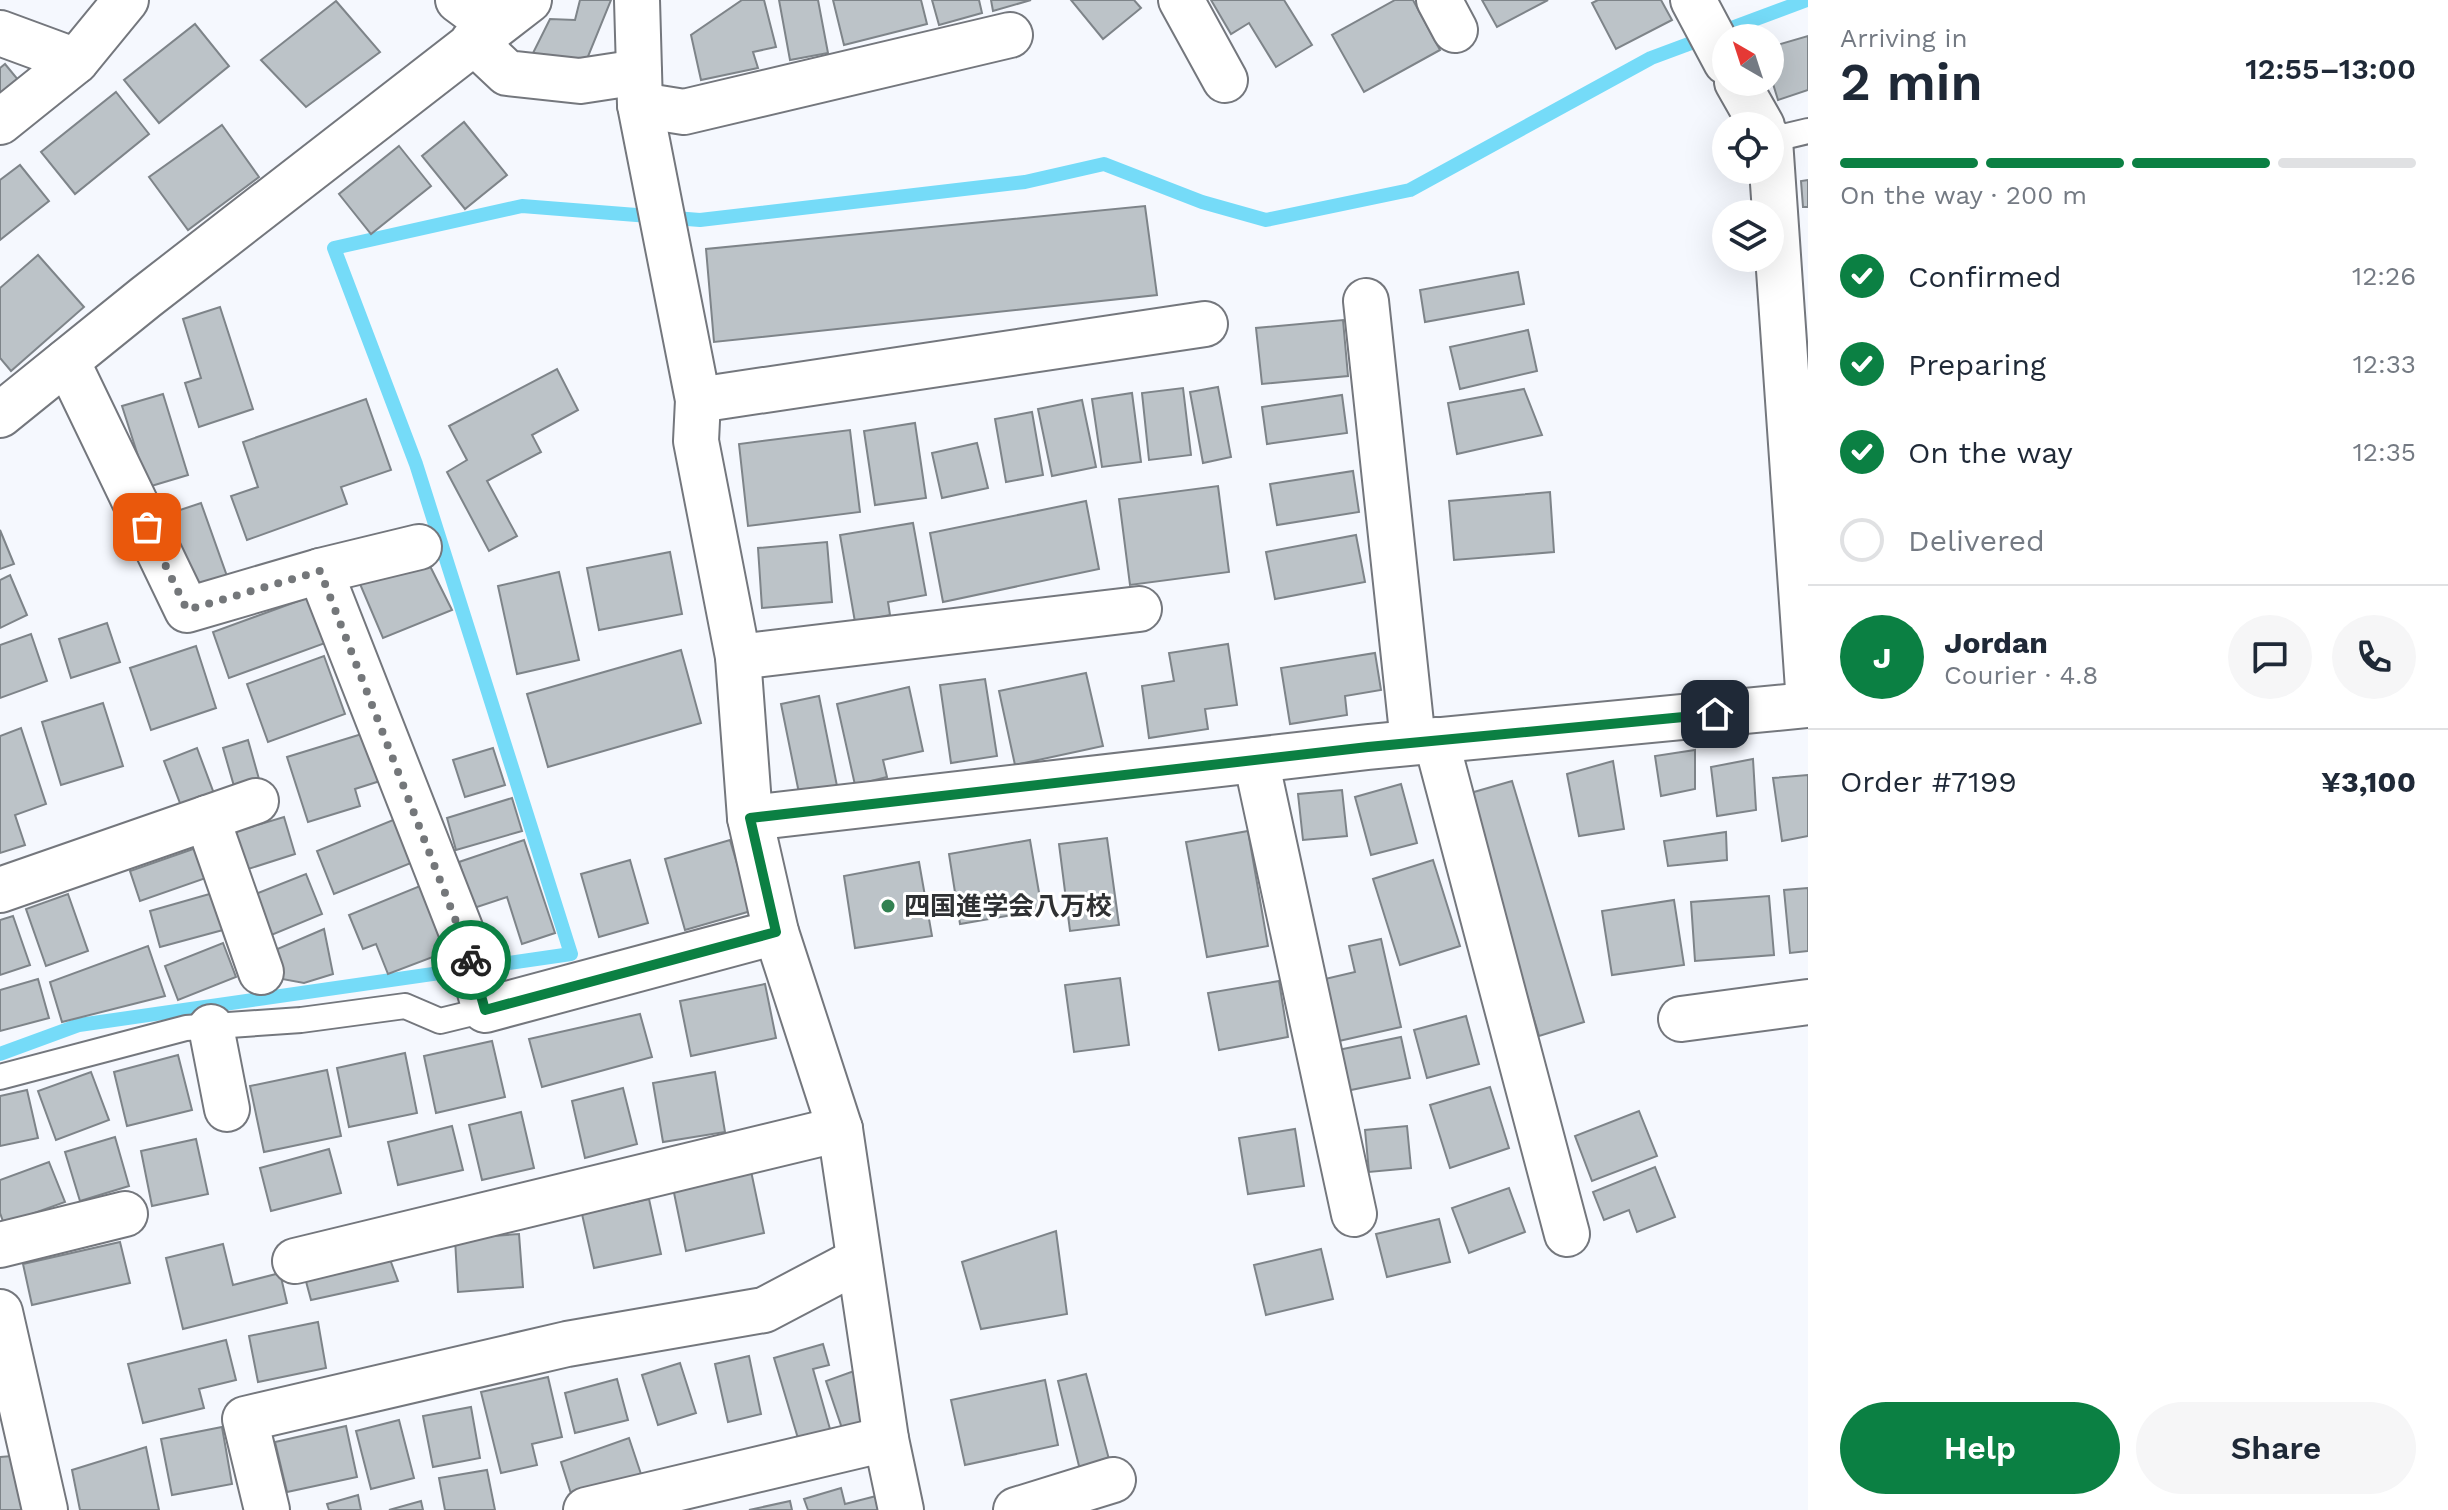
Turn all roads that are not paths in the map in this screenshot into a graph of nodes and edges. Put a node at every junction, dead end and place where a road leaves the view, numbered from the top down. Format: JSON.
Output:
{"nodes":[{"id":1,"x":126,"y":0,"type":"edge"},
{"id":2,"x":458,"y":0,"type":"edge"},
{"id":3,"x":529,"y":0,"type":"edge"},
{"id":4,"x":637,"y":0,"type":"edge"},
{"id":5,"x":1181,"y":0,"type":"edge"},
{"id":6,"x":1693,"y":0,"type":"edge"},
{"id":7,"x":0,"y":33,"type":"edge"},
{"id":8,"x":483,"y":34,"type":"junction"},
{"id":9,"x":1010,"y":35,"type":"dead end"},
{"id":10,"x":1712,"y":36,"type":"edge"},
{"id":11,"x":76,"y":61,"type":"junction"},
{"id":12,"x":1225,"y":80,"type":"dead end"},
{"id":13,"x":640,"y":88,"type":"junction"},
{"id":14,"x":0,"y":122,"type":"edge"},
{"id":15,"x":1808,"y":131,"type":"edge"},
{"id":16,"x":1784,"y":137,"type":"edge"},
{"id":17,"x":1773,"y":184,"type":"edge"},
{"id":18,"x":1366,"y":301,"type":"dead end"},
{"id":19,"x":1205,"y":324,"type":"dead end"},
{"id":20,"x":67,"y":361,"type":"junction"},
{"id":21,"x":698,"y":400,"type":"junction"},
{"id":22,"x":0,"y":415,"type":"edge"},
{"id":23,"x":419,"y":547,"type":"dead end"},
{"id":24,"x":320,"y":571,"type":"junction"},
{"id":25,"x":1139,"y":609,"type":"dead end"},
{"id":26,"x":738,"y":657,"type":"junction"},
{"id":27,"x":1808,"y":689,"type":"edge"},
{"id":28,"x":1808,"y":705,"type":"edge"},
{"id":29,"x":1424,"y":741,"type":"junction"},
{"id":30,"x":1256,"y":760,"type":"junction"},
{"id":31,"x":256,"y":801,"type":"dead end"},
{"id":32,"x":207,"y":818,"type":"junction"},
{"id":33,"x":750,"y":818,"type":"junction"},
{"id":34,"x":0,"y":890,"type":"edge"},
{"id":35,"x":776,"y":932,"type":"junction"},
{"id":36,"x":261,"y":972,"type":"dead end"},
{"id":37,"x":1808,"y":1002,"type":"edge"},
{"id":38,"x":485,"y":1010,"type":"junction"},
{"id":39,"x":1681,"y":1019,"type":"dead end"},
{"id":40,"x":211,"y":1027,"type":"junction"},
{"id":41,"x":0,"y":1077,"type":"edge"},
{"id":42,"x":227,"y":1109,"type":"dead end"},
{"id":43,"x":840,"y":1129,"type":"junction"},
{"id":44,"x":125,"y":1214,"type":"dead end"},
{"id":45,"x":1354,"y":1214,"type":"dead end"},
{"id":46,"x":1567,"y":1234,"type":"dead end"},
{"id":47,"x":0,"y":1245,"type":"edge"},
{"id":48,"x":859,"y":1260,"type":"junction"},
{"id":49,"x":295,"y":1261,"type":"dead end"},
{"id":50,"x":0,"y":1312,"type":"edge"},
{"id":51,"x":886,"y":1439,"type":"junction"},
{"id":52,"x":1113,"y":1480,"type":"dead end"},
{"id":53,"x":45,"y":1510,"type":"edge"},
{"id":54,"x":267,"y":1510,"type":"edge"},
{"id":55,"x":586,"y":1510,"type":"edge"},
{"id":56,"x":901,"y":1510,"type":"edge"},
{"id":57,"x":1016,"y":1510,"type":"edge"}],
"edges":[{"from":1,"to":11,"type":"street"},
{"from":2,"to":8,"type":"street"},
{"from":3,"to":8,"type":"street"},
{"from":4,"to":13,"type":"street"},
{"from":5,"to":12,"type":"street"},
{"from":6,"to":10,"type":"street"},
{"from":7,"to":11,"type":"street"},
{"from":8,"to":13,"type":"street"},
{"from":8,"to":20,"type":"street"},
{"from":9,"to":13,"type":"street"},
{"from":11,"to":14,"type":"street"},
{"from":13,"to":21,"type":"street"},
{"from":15,"to":16,"type":"lane"},
{"from":17,"to":27,"type":"street"},
{"from":18,"to":29,"type":"street"},
{"from":19,"to":21,"type":"street"},
{"from":20,"to":22,"type":"street"},
{"from":20,"to":24,"type":"street"},
{"from":21,"to":26,"type":"street"},
{"from":23,"to":24,"type":"street"},
{"from":24,"to":38,"type":"street"},
{"from":25,"to":26,"type":"street"},
{"from":26,"to":33,"type":"street"},
{"from":28,"to":29,"type":"street"},
{"from":29,"to":30,"type":"street"},
{"from":29,"to":46,"type":"street"},
{"from":30,"to":33,"type":"street"},
{"from":30,"to":45,"type":"street"},
{"from":31,"to":32,"type":"street"},
{"from":32,"to":34,"type":"street"},
{"from":32,"to":36,"type":"street"},
{"from":33,"to":35,"type":"street"},
{"from":35,"to":38,"type":"street"},
{"from":35,"to":43,"type":"street"},
{"from":37,"to":39,"type":"street"},
{"from":38,"to":40,"type":"lane"},
{"from":40,"to":41,"type":"lane"},
{"from":40,"to":42,"type":"street"},
{"from":43,"to":48,"type":"street"},
{"from":43,"to":49,"type":"street"},
{"from":44,"to":47,"type":"street"},
{"from":48,"to":51,"type":"street"},
{"from":48,"to":54,"type":"street"},
{"from":50,"to":53,"type":"street"},
{"from":51,"to":55,"type":"street"},
{"from":51,"to":56,"type":"street"},
{"from":52,"to":57,"type":"street"}]}
